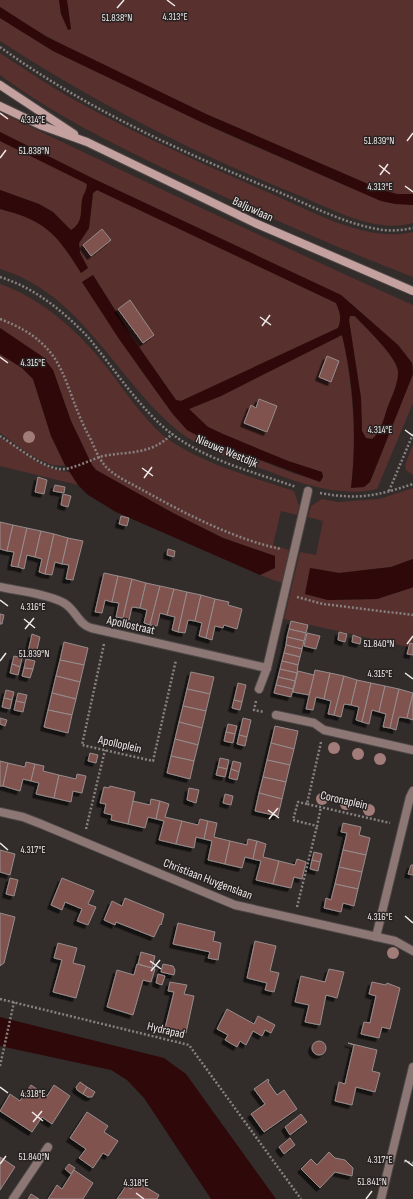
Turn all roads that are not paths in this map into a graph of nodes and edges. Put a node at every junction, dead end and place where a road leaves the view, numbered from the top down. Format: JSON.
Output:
{"nodes":[{"id":1,"x":0,"y":85,"type":"edge"},
{"id":2,"x":0,"y":106,"type":"edge"},
{"id":3,"x":87,"y":142,"type":"junction"},
{"id":4,"x":413,"y":291,"type":"edge"},
{"id":5,"x":308,"y":491,"type":"road end"},
{"id":6,"x":0,"y":587,"type":"edge"},
{"id":7,"x":267,"y":668,"type":"junction"},
{"id":8,"x":258,"y":689,"type":"road end"},
{"id":9,"x":276,"y":715,"type":"road end"},
{"id":10,"x":413,"y":750,"type":"edge"},
{"id":11,"x":412,"y":792,"type":"edge"},
{"id":12,"x":0,"y":812,"type":"edge"},
{"id":13,"x":376,"y":937,"type":"junction"},
{"id":14,"x":413,"y":951,"type":"edge"},
{"id":15,"x":412,"y":1071,"type":"edge"},
{"id":16,"x":48,"y":1147,"type":"dead end"},
{"id":17,"x":13,"y":1199,"type":"edge"},
{"id":18,"x":381,"y":1199,"type":"edge"}],
"edges":[{"from":1,"to":3,"type":"main road","name":"Baljuwlaan"},
{"from":2,"to":3,"type":"main road","name":"Baljuwlaan"},
{"from":3,"to":4,"type":"main road","name":"Baljuwlaan"},
{"from":5,"to":7,"type":"street"},
{"from":6,"to":7,"type":"street","name":"Apollostraat"},
{"from":7,"to":8,"type":"street"},
{"from":9,"to":10,"type":"street"},
{"from":11,"to":13,"type":"street"},
{"from":12,"to":13,"type":"street","name":"Christiaan Huygenslaan"},
{"from":13,"to":14,"type":"street","name":"Christiaan Huygenslaan"},
{"from":15,"to":18,"type":"street"},
{"from":16,"to":17,"type":"street"}]}
